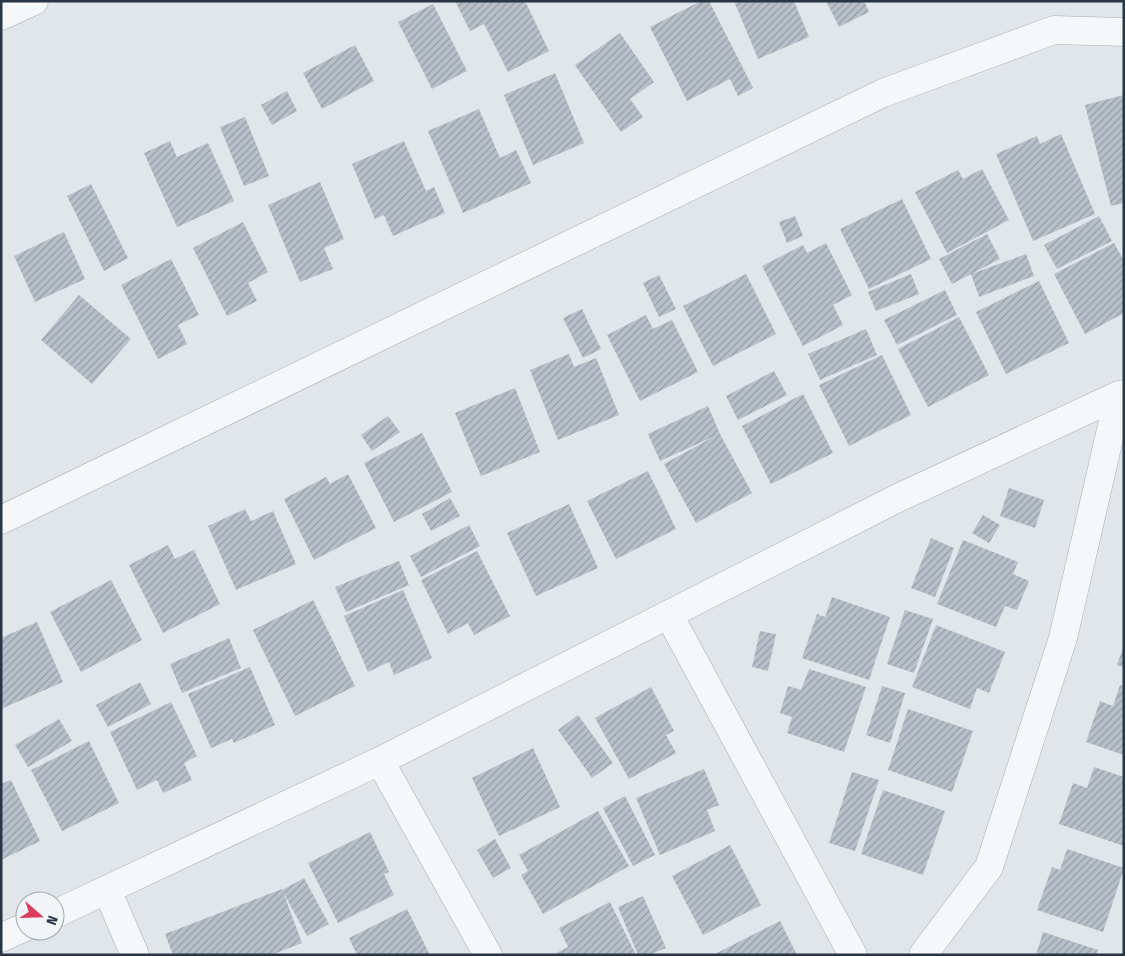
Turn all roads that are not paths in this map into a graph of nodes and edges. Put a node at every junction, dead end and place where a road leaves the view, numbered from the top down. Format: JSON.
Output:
{"nodes":[{"id":1,"x":34,"y":1,"type":"edge"},
{"id":2,"x":1,"y":16,"type":"edge"},
{"id":3,"x":1124,"y":32,"type":"edge"},
{"id":4,"x":1121,"y":394,"type":"edge"},
{"id":5,"x":1,"y":520,"type":"edge"},
{"id":6,"x":669,"y":614,"type":"junction"},
{"id":7,"x":380,"y":761,"type":"junction"},
{"id":8,"x":108,"y":890,"type":"junction"},
{"id":9,"x":65,"y":909,"type":"edge"},
{"id":10,"x":15,"y":932,"type":"edge"},
{"id":11,"x":1,"y":938,"type":"edge"},
{"id":12,"x":134,"y":955,"type":"edge"},
{"id":13,"x":488,"y":955,"type":"edge"},
{"id":14,"x":853,"y":955,"type":"edge"},
{"id":15,"x":923,"y":955,"type":"edge"}],
"edges":[{"from":1,"to":2,"type":"street"},
{"from":3,"to":5,"type":"street"},
{"from":4,"to":6,"type":"street"},
{"from":4,"to":15,"type":"street"},
{"from":6,"to":7,"type":"street"},
{"from":6,"to":14,"type":"street"},
{"from":7,"to":8,"type":"street"},
{"from":7,"to":13,"type":"street"},
{"from":8,"to":9,"type":"street"},
{"from":8,"to":12,"type":"street"},
{"from":10,"to":11,"type":"street"}]}
